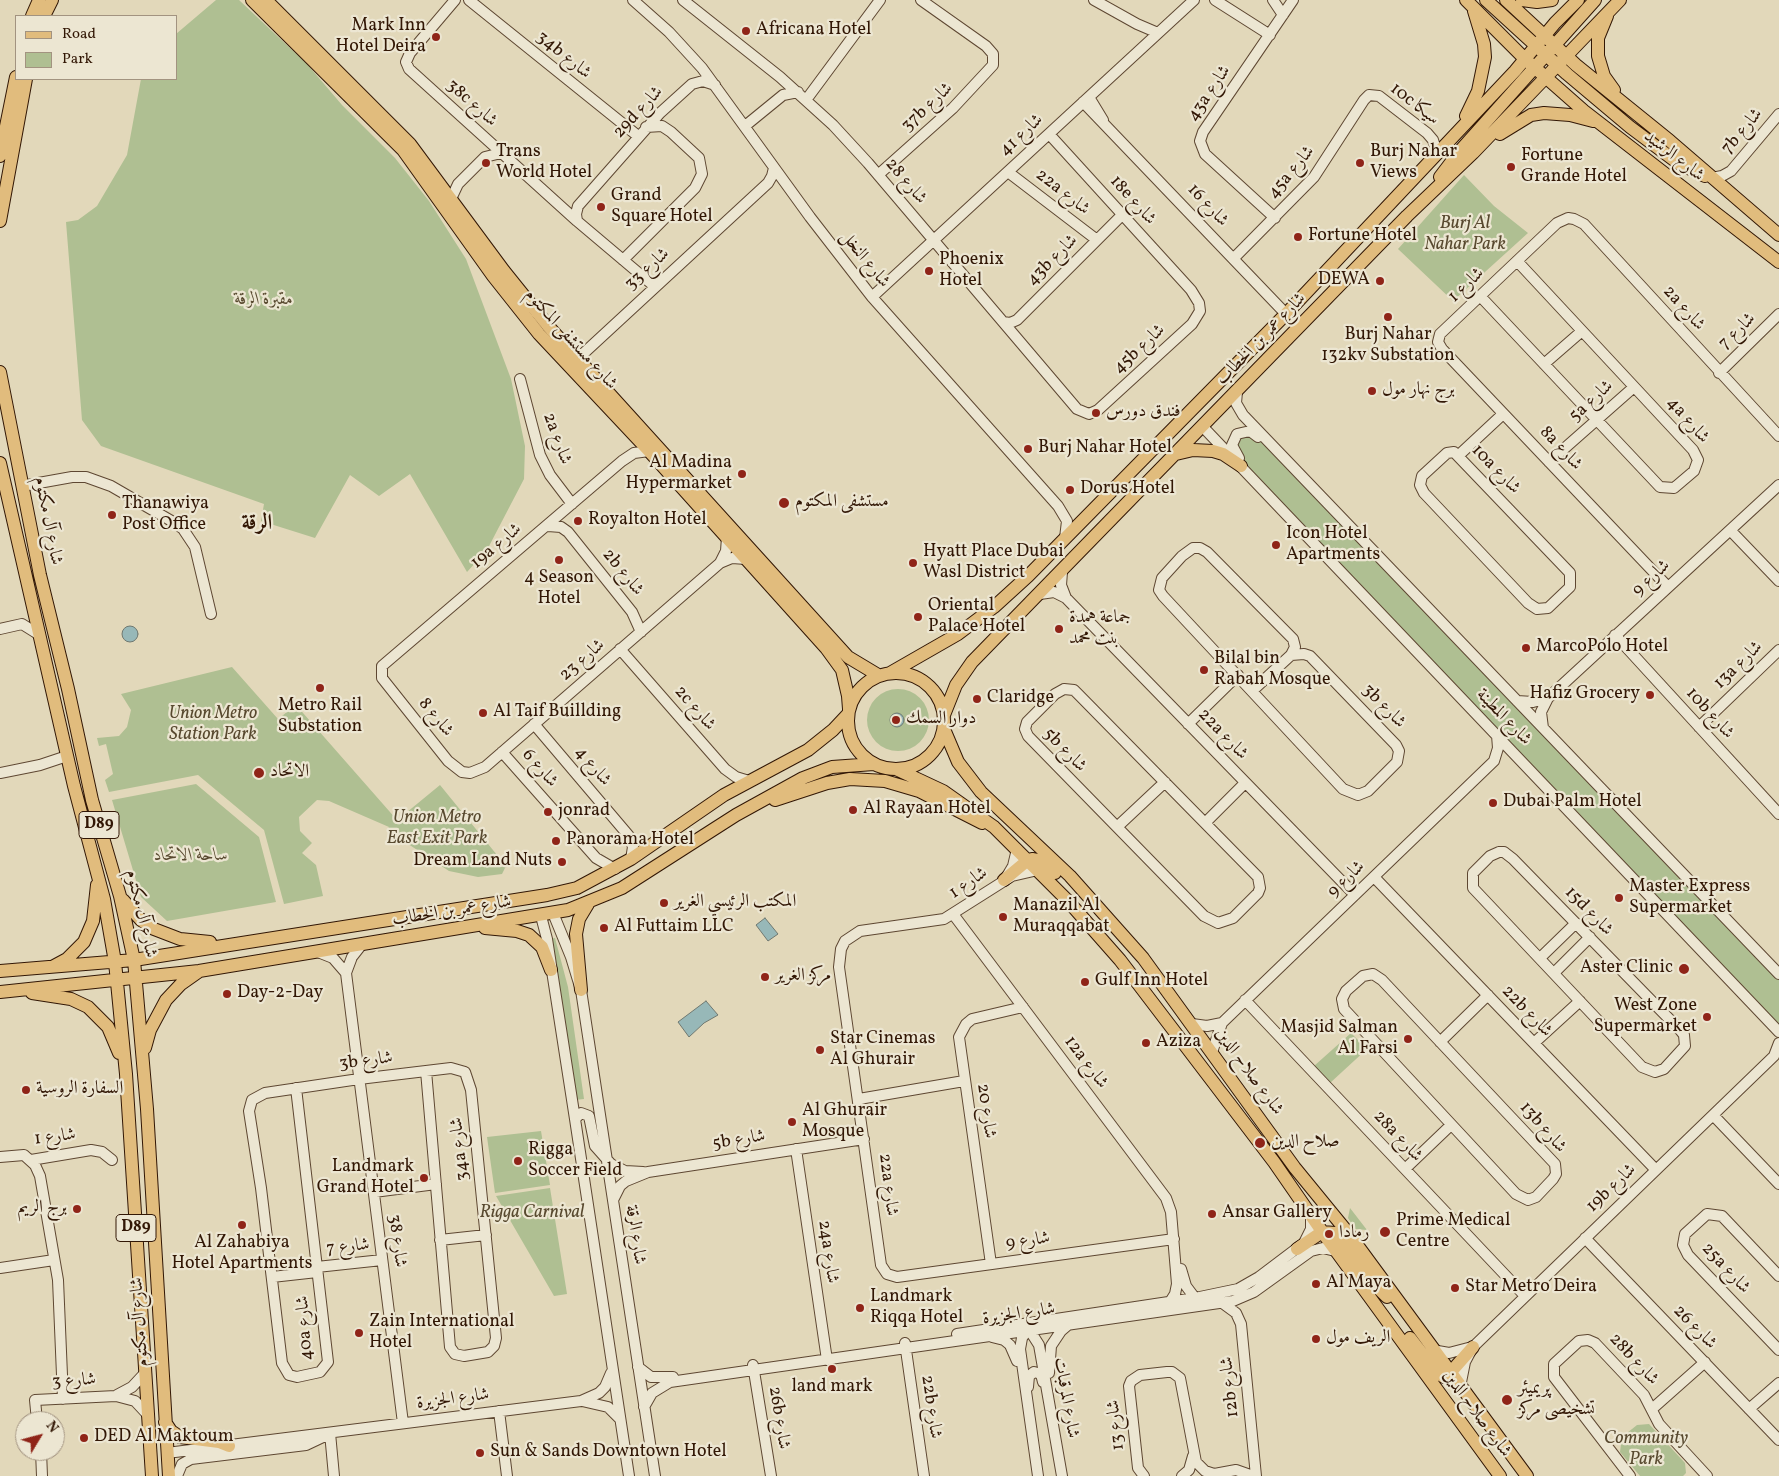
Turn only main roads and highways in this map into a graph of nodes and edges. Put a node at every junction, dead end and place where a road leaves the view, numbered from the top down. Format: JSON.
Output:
{"nodes":[{"id":1,"x":30,"y":0,"type":"edge"},
{"id":2,"x":39,"y":0,"type":"edge"},
{"id":3,"x":52,"y":0,"type":"edge"},
{"id":4,"x":252,"y":0,"type":"edge"},
{"id":5,"x":266,"y":0,"type":"edge"},
{"id":6,"x":1486,"y":0,"type":"edge"},
{"id":7,"x":1506,"y":0,"type":"edge"},
{"id":8,"x":1522,"y":0,"type":"edge"},
{"id":9,"x":1552,"y":0,"type":"edge"},
{"id":10,"x":1578,"y":0,"type":"edge"},
{"id":11,"x":1596,"y":0,"type":"edge"},
{"id":12,"x":1467,"y":2,"type":"edge"},
{"id":13,"x":1615,"y":4,"type":"edge"},
{"id":14,"x":30,"y":15,"type":"edge"},
{"id":15,"x":31,"y":15,"type":"edge"},
{"id":16,"x":44,"y":15,"type":"edge"},
{"id":17,"x":1540,"y":41,"type":"junction"},
{"id":18,"x":1550,"y":51,"type":"junction"},
{"id":19,"x":1525,"y":59,"type":"junction"},
{"id":20,"x":1561,"y":61,"type":"junction"},
{"id":21,"x":1535,"y":68,"type":"junction"},
{"id":22,"x":1546,"y":78,"type":"junction"},
{"id":23,"x":15,"y":80,"type":"edge"},
{"id":24,"x":26,"y":80,"type":"edge"},
{"id":25,"x":1623,"y":101,"type":"junction"},
{"id":26,"x":1606,"y":127,"type":"junction"},
{"id":27,"x":1458,"y":131,"type":"junction"},
{"id":28,"x":1473,"y":153,"type":"junction"},
{"id":29,"x":0,"y":156,"type":"edge"},
{"id":30,"x":1666,"y":173,"type":"junction"},
{"id":31,"x":1712,"y":178,"type":"junction"},
{"id":32,"x":1668,"y":189,"type":"dead end"},
{"id":33,"x":1430,"y":194,"type":"junction"},
{"id":34,"x":0,"y":221,"type":"edge"},
{"id":35,"x":1779,"y":235,"type":"edge"},
{"id":36,"x":1779,"y":262,"type":"edge"},
{"id":37,"x":1240,"y":360,"type":"junction"},
{"id":38,"x":0,"y":372,"type":"edge"},
{"id":39,"x":0,"y":411,"type":"edge"},
{"id":40,"x":1203,"y":426,"type":"junction"},
{"id":41,"x":1176,"y":454,"type":"junction"},
{"id":42,"x":0,"y":463,"type":"edge"},
{"id":43,"x":1241,"y":466,"type":"road end"},
{"id":44,"x":22,"y":486,"type":"junction"},
{"id":45,"x":40,"y":575,"type":"junction"},
{"id":46,"x":25,"y":579,"type":"junction"},
{"id":47,"x":884,"y":674,"type":"junction"},
{"id":48,"x":848,"y":712,"type":"junction"},
{"id":49,"x":944,"y":715,"type":"junction"},
{"id":50,"x":944,"y":728,"type":"junction"},
{"id":51,"x":874,"y":764,"type":"junction"},
{"id":52,"x":896,"y":769,"type":"junction"},
{"id":53,"x":748,"y":808,"type":"junction"},
{"id":54,"x":994,"y":827,"type":"junction"},
{"id":55,"x":1028,"y":860,"type":"junction"},
{"id":56,"x":98,"y":876,"type":"junction"},
{"id":57,"x":1004,"y":880,"type":"road end"},
{"id":58,"x":120,"y":896,"type":"junction"},
{"id":59,"x":547,"y":896,"type":"junction"},
{"id":60,"x":533,"y":898,"type":"junction"},
{"id":61,"x":588,"y":904,"type":"junction"},
{"id":62,"x":1101,"y":909,"type":"junction"},
{"id":63,"x":547,"y":914,"type":"junction"},
{"id":64,"x":476,"y":925,"type":"junction"},
{"id":65,"x":230,"y":944,"type":"junction"},
{"id":66,"x":134,"y":960,"type":"junction"},
{"id":67,"x":115,"y":962,"type":"junction"},
{"id":68,"x":45,"y":969,"type":"junction"},
{"id":69,"x":551,"y":970,"type":"road end"},
{"id":70,"x":0,"y":971,"type":"edge"},
{"id":71,"x":199,"y":971,"type":"junction"},
{"id":72,"x":136,"y":979,"type":"junction"},
{"id":73,"x":117,"y":980,"type":"junction"},
{"id":74,"x":15,"y":990,"type":"junction"},
{"id":75,"x":580,"y":990,"type":"road end"},
{"id":76,"x":0,"y":992,"type":"edge"},
{"id":77,"x":143,"y":1062,"type":"junction"},
{"id":78,"x":126,"y":1074,"type":"junction"},
{"id":79,"x":1322,"y":1232,"type":"junction"},
{"id":80,"x":1297,"y":1249,"type":"road end"},
{"id":81,"x":1370,"y":1298,"type":"junction"},
{"id":82,"x":1401,"y":1307,"type":"junction"},
{"id":83,"x":1473,"y":1347,"type":"road end"},
{"id":84,"x":1450,"y":1373,"type":"junction"},
{"id":85,"x":165,"y":1422,"type":"junction"},
{"id":86,"x":229,"y":1446,"type":"road end"},
{"id":87,"x":167,"y":1453,"type":"junction"},
{"id":88,"x":152,"y":1470,"type":"edge"},
{"id":89,"x":169,"y":1476,"type":"edge"},
{"id":90,"x":1500,"y":1476,"type":"edge"},
{"id":91,"x":1527,"y":1476,"type":"edge"}],
"edges":[{"from":1,"to":14,"type":"main road"},
{"from":2,"to":15,"type":"main road"},
{"from":3,"to":16,"type":"main road"},
{"from":4,"to":48,"type":"main road","name":"شارع مستشفى المكتوم"},
{"from":5,"to":47,"type":"main road","name":"شارع مستشفى المكتوم"},
{"from":6,"to":17,"type":"main road"},
{"from":7,"to":17,"type":"main road"},
{"from":8,"to":9,"type":"main road"},
{"from":10,"to":17,"type":"main road","name":"شارع عمر بن الخطاب"},
{"from":11,"to":18,"type":"main road"},
{"from":12,"to":19,"type":"main road","name":"شارع الرشيد"},
{"from":12,"to":27,"type":"main road"},
{"from":13,"to":20,"type":"main road","name":"شارع عمر بن الخطاب"},
{"from":13,"to":25,"type":"main road"},
{"from":17,"to":18,"type":"main road"},
{"from":17,"to":19,"type":"main road","name":"شارع عمر بن الخطاب"},
{"from":18,"to":20,"type":"main road"},
{"from":18,"to":21,"type":"main road"},
{"from":19,"to":21,"type":"main road","name":"شارع الرشيد"},
{"from":19,"to":27,"type":"main road","name":"شارع عمر بن الخطاب"},
{"from":20,"to":22,"type":"main road","name":"شارع عمر بن الخطاب"},
{"from":20,"to":25,"type":"main road","name":"شارع الرشيد"},
{"from":20,"to":31,"type":"main road"},
{"from":21,"to":22,"type":"main road","name":"شارع الرشيد"},
{"from":21,"to":33,"type":"main road"},
{"from":22,"to":26,"type":"main road","name":"شارع الرشيد"},
{"from":22,"to":28,"type":"main road","name":"شارع عمر بن الخطاب"},
{"from":23,"to":29,"type":"main road"},
{"from":24,"to":34,"type":"main road"},
{"from":25,"to":31,"type":"main road","name":"شارع الرشيد"},
{"from":26,"to":28,"type":"main road"},
{"from":26,"to":30,"type":"main road","name":"شارع الرشيد"},
{"from":27,"to":37,"type":"main road","name":"شارع عمر بن الخطاب"},
{"from":28,"to":33,"type":"main road","name":"شارع عمر بن الخطاب"},
{"from":30,"to":32,"type":"main road"},
{"from":30,"to":36,"type":"main road","name":"شارع الرشيد"},
{"from":31,"to":35,"type":"main road","name":"شارع الرشيد"},
{"from":33,"to":40,"type":"main road","name":"شارع عمر بن الخطاب"},
{"from":37,"to":40,"type":"main road"},
{"from":37,"to":47,"type":"main road","name":"شارع عمر بن الخطاب"},
{"from":38,"to":44,"type":"main road","name":"شارع آل مكتوم","number":"D89"},
{"from":39,"to":44,"type":"main road"},
{"from":40,"to":41,"type":"main road","name":"شارع عمر بن الخطاب"},
{"from":41,"to":43,"type":"main road"},
{"from":41,"to":49,"type":"main road","name":"شارع عمر بن الخطاب"},
{"from":42,"to":46,"type":"main road","name":"شارع آل مكتوم","number":"D89"},
{"from":44,"to":45,"type":"main road","name":"شارع آل مكتوم","number":"D89"},
{"from":45,"to":46,"type":"main road"},
{"from":45,"to":58,"type":"main road","name":"شارع آل مكتوم","number":"D89"},
{"from":46,"to":56,"type":"main road","name":"شارع آل مكتوم","number":"D89"},
{"from":47,"to":48,"type":"main road"},
{"from":47,"to":49,"type":"main road"},
{"from":48,"to":51,"type":"main road"},
{"from":48,"to":59,"type":"main road","name":"شارع عمر بن الخطاب"},
{"from":49,"to":50,"type":"main road"},
{"from":50,"to":52,"type":"main road"},
{"from":50,"to":62,"type":"main road","name":"شارع صلاح الدين"},
{"from":51,"to":52,"type":"main road"},
{"from":51,"to":53,"type":"main road","name":"شارع عمر بن الخطاب"},
{"from":52,"to":54,"type":"main road","name":"شارع صلاح الدين"},
{"from":53,"to":54,"type":"main road"},
{"from":53,"to":61,"type":"main road","name":"شارع عمر بن الخطاب"},
{"from":54,"to":55,"type":"main road","name":"شارع صلاح الدين"},
{"from":55,"to":57,"type":"main road"},
{"from":55,"to":62,"type":"main road"},
{"from":55,"to":79,"type":"main road","name":"شارع صلاح الدين"},
{"from":56,"to":67,"type":"main road","name":"شارع آل مكتوم","number":"D89"},
{"from":56,"to":68,"type":"main road"},
{"from":58,"to":65,"type":"main road"},
{"from":58,"to":66,"type":"main road","name":"شارع آل مكتوم","number":"D89"},
{"from":59,"to":60,"type":"main road","name":"شارع عمر بن الخطاب"},
{"from":59,"to":63,"type":"main road"},
{"from":60,"to":63,"type":"main road"},
{"from":60,"to":65,"type":"main road","name":"شارع عمر بن الخطاب"},
{"from":61,"to":63,"type":"main road","name":"شارع عمر بن الخطاب"},
{"from":61,"to":75,"type":"main road"},
{"from":62,"to":82,"type":"main road","name":"شارع صلاح الدين"},
{"from":63,"to":64,"type":"main road","name":"شارع عمر بن الخطاب"},
{"from":64,"to":69,"type":"main road"},
{"from":64,"to":71,"type":"main road","name":"شارع عمر بن الخطاب"},
{"from":65,"to":66,"type":"main road","name":"شارع عمر بن الخطاب"},
{"from":66,"to":67,"type":"main road","name":"شارع عمر بن الخطاب"},
{"from":66,"to":72,"type":"main road","name":"شارع آل مكتوم","number":"D89"},
{"from":67,"to":68,"type":"main road","name":"شارع عمر بن الخطاب"},
{"from":67,"to":73,"type":"main road","name":"شارع آل مكتوم","number":"D89"},
{"from":68,"to":70,"type":"main road","name":"شارع عمر بن الخطاب"},
{"from":71,"to":72,"type":"main road","name":"شارع عمر بن الخطاب"},
{"from":71,"to":77,"type":"main road"},
{"from":72,"to":73,"type":"main road","name":"شارع عمر بن الخطاب"},
{"from":72,"to":77,"type":"main road","name":"شارع آل مكتوم","number":"D89"},
{"from":73,"to":74,"type":"main road","name":"شارع عمر بن الخطاب"},
{"from":73,"to":78,"type":"main road","name":"شارع آل مكتوم","number":"D89"},
{"from":74,"to":76,"type":"main road","name":"شارع عمر بن الخطاب"},
{"from":74,"to":78,"type":"main road"},
{"from":77,"to":85,"type":"main road","name":"شارع آل مكتوم","number":"D89"},
{"from":78,"to":88,"type":"main road","name":"شارع آل مكتوم","number":"D89"},
{"from":79,"to":80,"type":"main road"},
{"from":79,"to":81,"type":"main road","name":"شارع صلاح الدين"},
{"from":79,"to":82,"type":"main road"},
{"from":81,"to":84,"type":"main road"},
{"from":81,"to":90,"type":"main road","name":"شارع صلاح الدين"},
{"from":82,"to":84,"type":"main road","name":"شارع صلاح الدين"},
{"from":83,"to":84,"type":"main road"},
{"from":84,"to":91,"type":"main road","name":"شارع صلاح الدين"},
{"from":85,"to":86,"type":"main road"},
{"from":85,"to":87,"type":"main road","name":"شارع آل مكتوم","number":"D89"},
{"from":87,"to":88,"type":"main road"},
{"from":87,"to":89,"type":"main road","name":"شارع آل مكتوم","number":"D89"}]}
